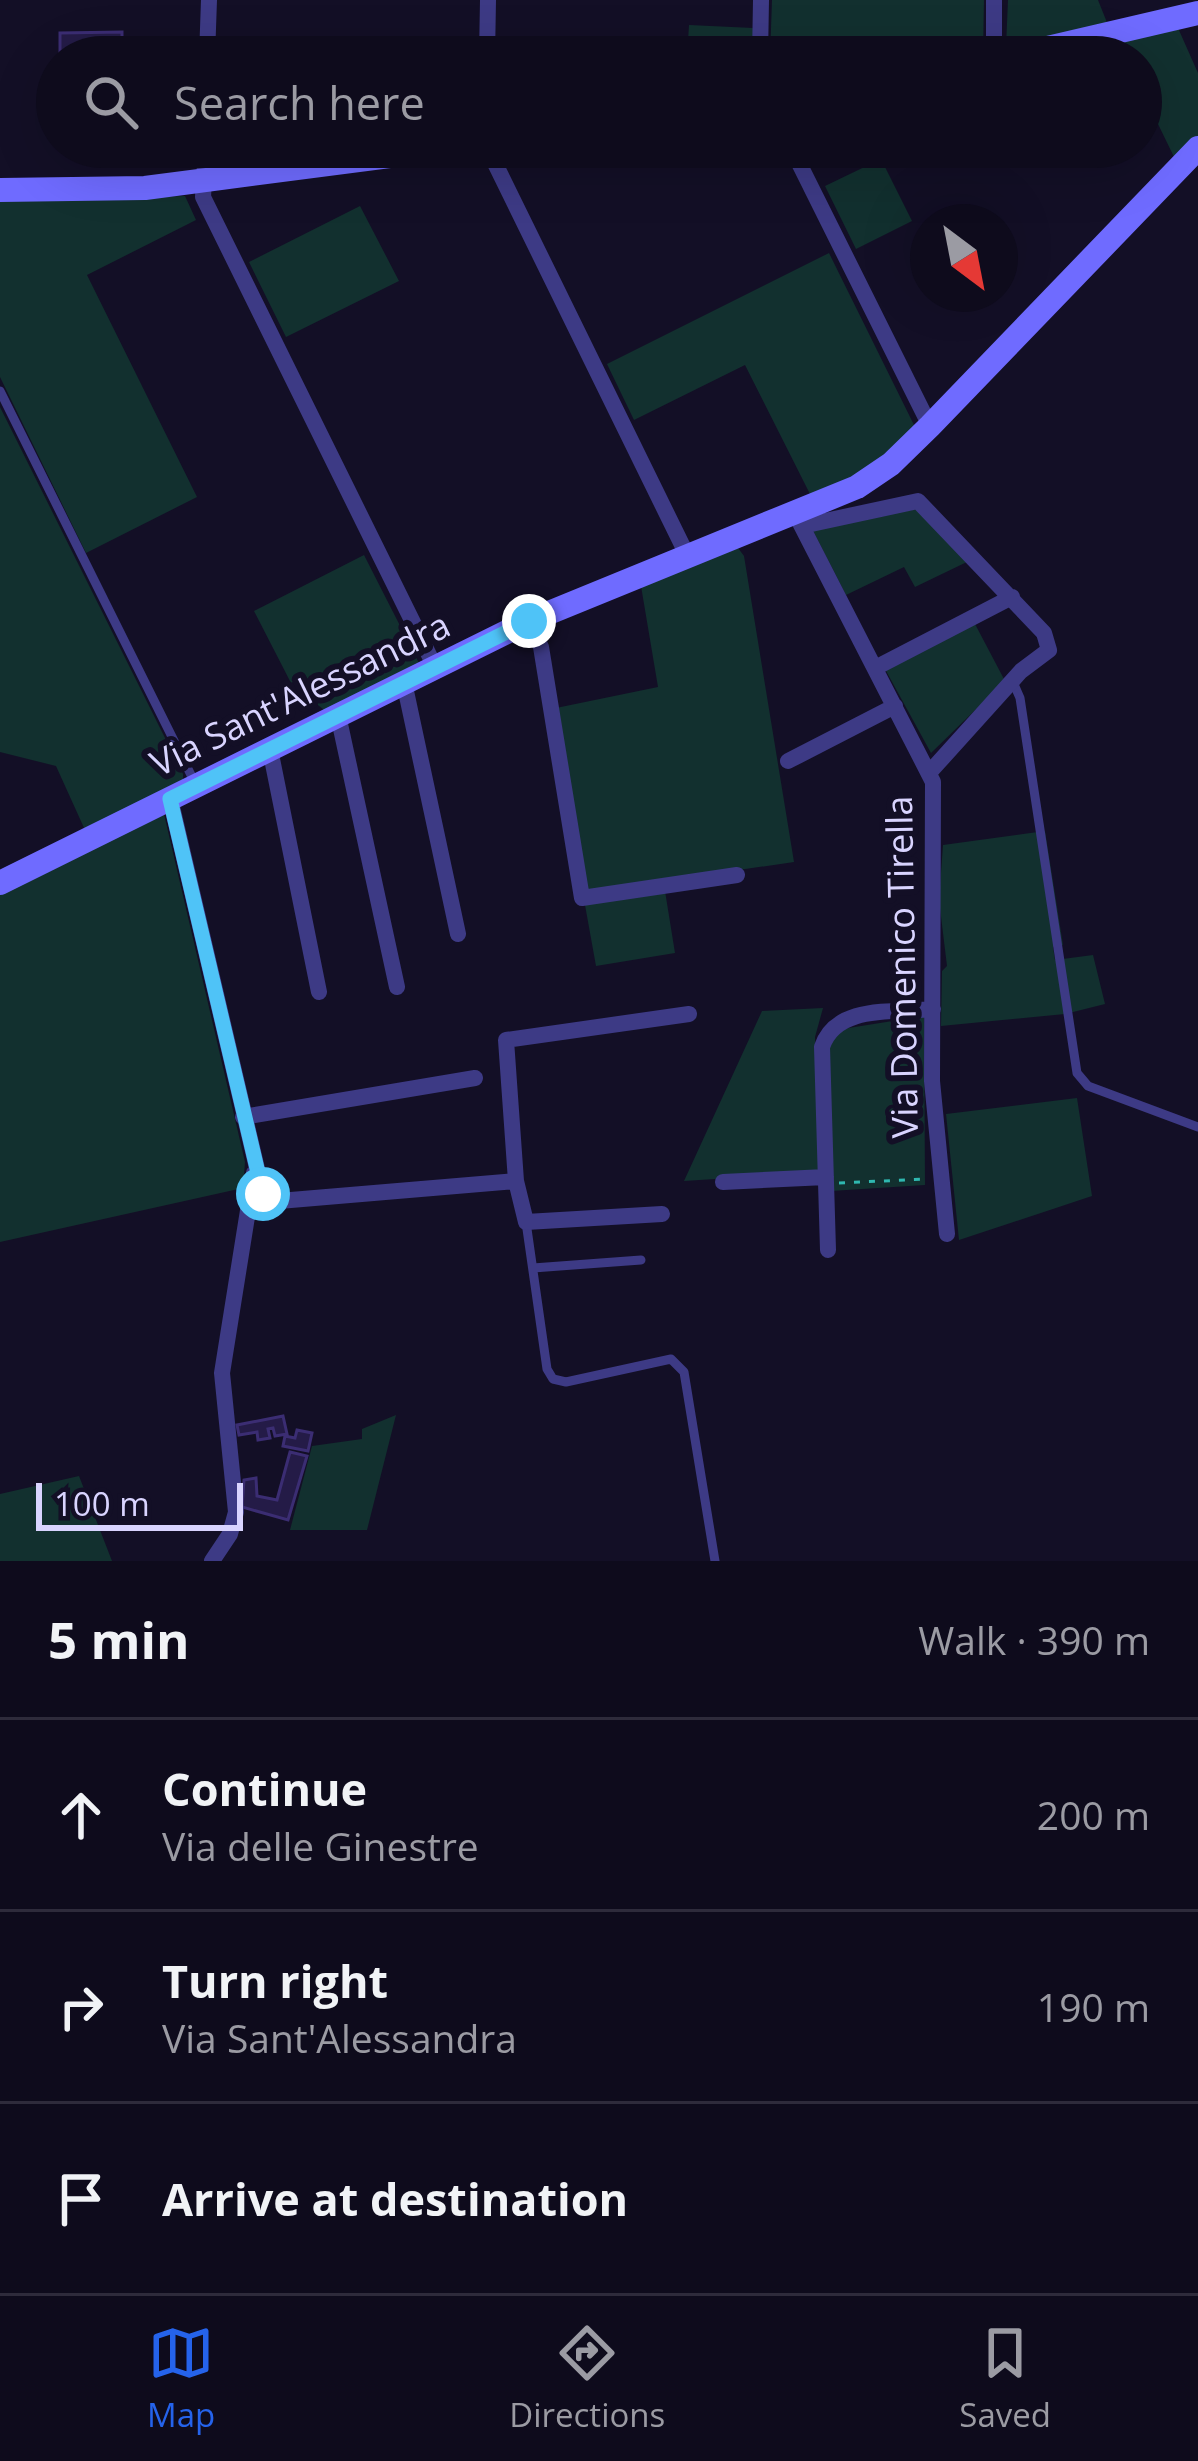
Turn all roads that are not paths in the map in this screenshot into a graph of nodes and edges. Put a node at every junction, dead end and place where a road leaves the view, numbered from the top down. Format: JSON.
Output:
{"nodes":[{"id":1,"x":208,"y":0,"type":"edge"},
{"id":2,"x":488,"y":0,"type":"edge"},
{"id":3,"x":761,"y":0,"type":"edge"},
{"id":4,"x":994,"y":0,"type":"edge"},
{"id":5,"x":1198,"y":13,"type":"edge"},
{"id":6,"x":207,"y":36,"type":"edge"},
{"id":7,"x":487,"y":36,"type":"edge"},
{"id":8,"x":760,"y":36,"type":"edge"},
{"id":9,"x":994,"y":36,"type":"edge"},
{"id":10,"x":1099,"y":36,"type":"edge"},
{"id":11,"x":1198,"y":148,"type":"edge"},
{"id":12,"x":204,"y":168,"type":"edge"},
{"id":13,"x":305,"y":168,"type":"edge"},
{"id":14,"x":497,"y":168,"type":"edge"},
{"id":15,"x":801,"y":168,"type":"edge"},
{"id":16,"x":202,"y":182,"type":"junction"},
{"id":17,"x":0,"y":190,"type":"edge"},
{"id":18,"x":0,"y":392,"type":"edge"},
{"id":19,"x":930,"y":426,"type":"junction"},
{"id":20,"x":799,"y":520,"type":"junction"},
{"id":21,"x":687,"y":555,"type":"junction"},
{"id":22,"x":1012,"y":597,"type":"junction"},
{"id":23,"x":529,"y":621,"type":"junction"},
{"id":24,"x":435,"y":667,"type":"junction"},
{"id":25,"x":875,"y":668,"type":"junction"},
{"id":26,"x":404,"y":682,"type":"junction"},
{"id":27,"x":1013,"y":682,"type":"junction"},
{"id":28,"x":895,"y":706,"type":"junction"},
{"id":29,"x":338,"y":715,"type":"junction"},
{"id":30,"x":270,"y":748,"type":"junction"},
{"id":31,"x":788,"y":761,"type":"dead end"},
{"id":32,"x":929,"y":773,"type":"junction"},
{"id":33,"x":196,"y":785,"type":"junction"},
{"id":34,"x":170,"y":799,"type":"junction"},
{"id":35,"x":737,"y":875,"type":"dead end"},
{"id":36,"x":0,"y":883,"type":"edge"},
{"id":37,"x":458,"y":934,"type":"dead end"},
{"id":38,"x":397,"y":987,"type":"dead end"},
{"id":39,"x":319,"y":992,"type":"dead end"},
{"id":40,"x":933,"y":1009,"type":"junction"},
{"id":41,"x":688,"y":1014,"type":"dead end"},
{"id":42,"x":475,"y":1078,"type":"dead end"},
{"id":43,"x":243,"y":1117,"type":"junction"},
{"id":44,"x":1198,"y":1127,"type":"edge"},
{"id":45,"x":254,"y":1172,"type":"junction"},
{"id":46,"x":826,"y":1180,"type":"junction"},
{"id":47,"x":516,"y":1181,"type":"junction"},
{"id":48,"x":723,"y":1182,"type":"dead end"},
{"id":49,"x":662,"y":1214,"type":"dead end"},
{"id":50,"x":526,"y":1222,"type":"junction"},
{"id":51,"x":947,"y":1234,"type":"dead end"},
{"id":52,"x":828,"y":1250,"type":"dead end"},
{"id":53,"x":641,"y":1260,"type":"dead end"},
{"id":54,"x":533,"y":1268,"type":"junction"},
{"id":55,"x":212,"y":1561,"type":"edge"},
{"id":56,"x":716,"y":1561,"type":"edge"}],
"edges":[{"from":1,"to":6,"type":"street"},
{"from":2,"to":7,"type":"street"},
{"from":3,"to":8,"type":"street"},
{"from":4,"to":9,"type":"street"},
{"from":5,"to":10,"type":"street"},
{"from":11,"to":19,"type":"street","name":"Via Sant'Alessandra"},
{"from":12,"to":16,"type":"street"},
{"from":13,"to":16,"type":"street"},
{"from":14,"to":21,"type":"street"},
{"from":15,"to":19,"type":"street"},
{"from":16,"to":17,"type":"street"},
{"from":16,"to":24,"type":"street"},
{"from":18,"to":33,"type":"lane"},
{"from":19,"to":20,"type":"street","name":"Via Sant'Alessandra"},
{"from":20,"to":21,"type":"street","name":"Via Sant'Alessandra"},
{"from":20,"to":22,"type":"street"},
{"from":20,"to":25,"type":"street","name":"Via Domenico Tirella"},
{"from":21,"to":23,"type":"street","name":"Via Sant'Alessandra"},
{"from":22,"to":25,"type":"street"},
{"from":22,"to":27,"type":"street"},
{"from":23,"to":24,"type":"street","name":"Via Sant'Alessandra"},
{"from":23,"to":35,"type":"street"},
{"from":24,"to":26,"type":"street","name":"Via Sant'Alessandra"},
{"from":25,"to":28,"type":"street","name":"Via Domenico Tirella"},
{"from":26,"to":29,"type":"street","name":"Via Sant'Alessandra"},
{"from":26,"to":37,"type":"street"},
{"from":27,"to":32,"type":"street"},
{"from":27,"to":44,"type":"lane"},
{"from":28,"to":31,"type":"street"},
{"from":28,"to":32,"type":"street","name":"Via Domenico Tirella"},
{"from":29,"to":30,"type":"street","name":"Via Sant'Alessandra"},
{"from":29,"to":38,"type":"street"},
{"from":30,"to":33,"type":"street","name":"Via Sant'Alessandra"},
{"from":30,"to":39,"type":"street"},
{"from":32,"to":40,"type":"street","name":"Via Domenico Tirella"},
{"from":33,"to":34,"type":"street","name":"Via Sant'Alessandra"},
{"from":34,"to":36,"type":"street","name":"Via Sant'Alessandra"},
{"from":34,"to":43,"type":"street"},
{"from":40,"to":46,"type":"street"},
{"from":40,"to":51,"type":"street","name":"Via Domenico Tirella"},
{"from":41,"to":47,"type":"street"},
{"from":42,"to":43,"type":"street"},
{"from":43,"to":45,"type":"street"},
{"from":45,"to":47,"type":"street"},
{"from":45,"to":55,"type":"street"},
{"from":46,"to":48,"type":"street"},
{"from":46,"to":52,"type":"street"},
{"from":47,"to":50,"type":"street"},
{"from":49,"to":50,"type":"street"},
{"from":50,"to":54,"type":"lane"},
{"from":53,"to":54,"type":"lane"},
{"from":54,"to":56,"type":"lane"}]}
